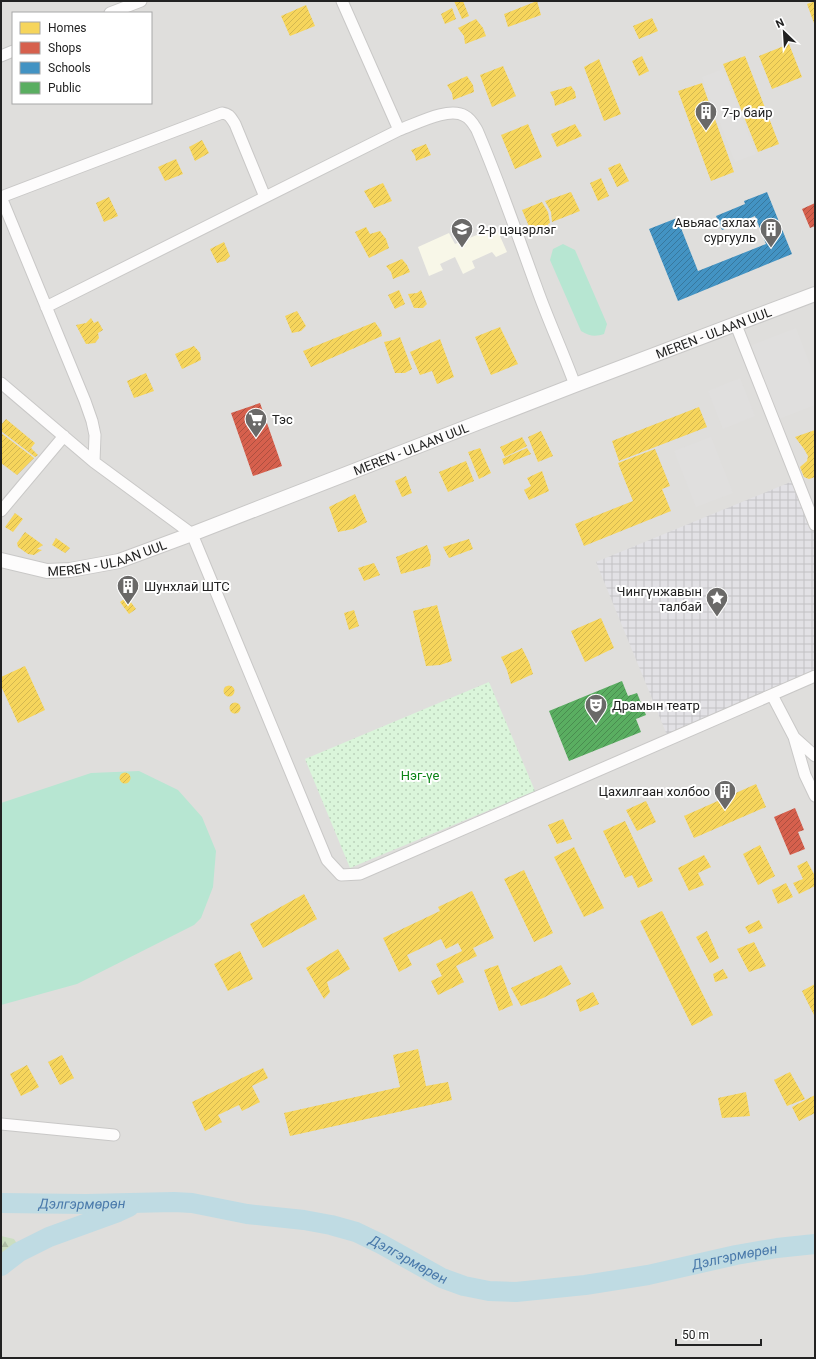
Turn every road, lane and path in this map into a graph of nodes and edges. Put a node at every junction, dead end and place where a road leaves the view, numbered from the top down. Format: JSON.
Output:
{"nodes":[{"id":1,"x":141,"y":1,"type":"edge"},
{"id":2,"x":342,"y":1,"type":"edge"},
{"id":3,"x":113,"y":12,"type":"edge"},
{"id":4,"x":12,"y":51,"type":"edge"},
{"id":5,"x":1,"y":56,"type":"edge"},
{"id":6,"x":399,"y":130,"type":"junction"},
{"id":7,"x":1,"y":197,"type":"edge"},
{"id":8,"x":265,"y":197,"type":"junction"},
{"id":9,"x":815,"y":294,"type":"edge"},
{"id":10,"x":46,"y":307,"type":"junction"},
{"id":11,"x":736,"y":325,"type":"junction"},
{"id":12,"x":1,"y":383,"type":"edge"},
{"id":13,"x":575,"y":385,"type":"junction"},
{"id":14,"x":64,"y":436,"type":"junction"},
{"id":15,"x":94,"y":462,"type":"junction"},
{"id":16,"x":1,"y":511,"type":"edge"},
{"id":17,"x":815,"y":525,"type":"edge"},
{"id":18,"x":192,"y":534,"type":"junction"},
{"id":19,"x":1,"y":560,"type":"edge"},
{"id":20,"x":815,"y":676,"type":"edge"},
{"id":21,"x":772,"y":695,"type":"junction"},
{"id":22,"x":794,"y":737,"type":"junction"},
{"id":23,"x":815,"y":756,"type":"edge"},
{"id":24,"x":815,"y":796,"type":"edge"},
{"id":25,"x":1,"y":1124,"type":"edge"},
{"id":26,"x":114,"y":1135,"type":"dead end"}],
"edges":[{"from":1,"to":3,"type":"street"},
{"from":2,"to":6,"type":"street"},
{"from":4,"to":5,"type":"street"},
{"from":6,"to":8,"type":"street"},
{"from":6,"to":13,"type":"street"},
{"from":7,"to":8,"type":"street"},
{"from":7,"to":10,"type":"street"},
{"from":8,"to":10,"type":"street"},
{"from":9,"to":11,"type":"street","name":"MEREN - ULAAN UUL"},
{"from":10,"to":15,"type":"street"},
{"from":11,"to":13,"type":"street","name":"MEREN - ULAAN UUL"},
{"from":11,"to":17,"type":"street"},
{"from":12,"to":14,"type":"street"},
{"from":13,"to":18,"type":"street","name":"MEREN - ULAAN UUL"},
{"from":14,"to":15,"type":"street"},
{"from":14,"to":16,"type":"street"},
{"from":15,"to":18,"type":"street"},
{"from":18,"to":19,"type":"street","name":"MEREN - ULAAN UUL"},
{"from":18,"to":21,"type":"street"},
{"from":20,"to":21,"type":"street"},
{"from":21,"to":22,"type":"street"},
{"from":22,"to":23,"type":"street"},
{"from":22,"to":24,"type":"street"},
{"from":25,"to":26,"type":"street"}]}
